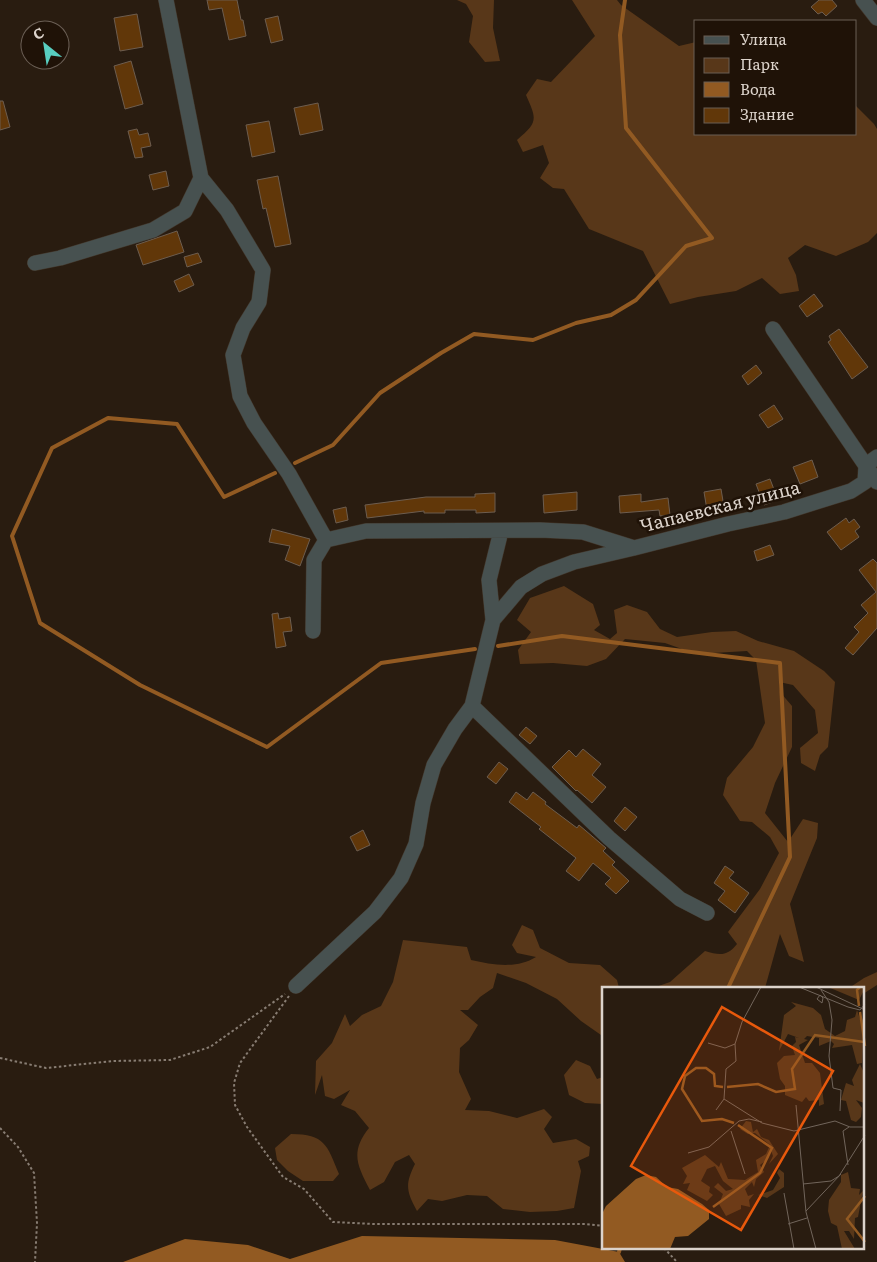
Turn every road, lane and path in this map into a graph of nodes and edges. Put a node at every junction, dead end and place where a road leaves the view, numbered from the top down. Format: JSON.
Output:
{"nodes":[{"id":1,"x":166,"y":0,"type":"edge"},
{"id":2,"x":863,"y":0,"type":"edge"},
{"id":3,"x":877,"y":18,"type":"edge"},
{"id":4,"x":201,"y":178,"type":"junction"},
{"id":5,"x":36,"y":263,"type":"dead end"},
{"id":6,"x":773,"y":329,"type":"dead end"},
{"id":7,"x":871,"y":461,"type":"edge"},
{"id":8,"x":877,"y":482,"type":"edge"},
{"id":9,"x":501,"y":531,"type":"junction"},
{"id":10,"x":326,"y":540,"type":"junction"},
{"id":11,"x":634,"y":548,"type":"junction"},
{"id":12,"x":493,"y":620,"type":"junction"},
{"id":13,"x":313,"y":631,"type":"dead end"},
{"id":14,"x":472,"y":706,"type":"junction"},
{"id":15,"x":707,"y":913,"type":"dead end"},
{"id":16,"x":296,"y":986,"type":"junction"},
{"id":17,"x":0,"y":1058,"type":"edge"},
{"id":18,"x":0,"y":1128,"type":"edge"},
{"id":19,"x":602,"y":1226,"type":"edge"},
{"id":20,"x":666,"y":1250,"type":"edge"},
{"id":21,"x":35,"y":1262,"type":"edge"},
{"id":22,"x":677,"y":1262,"type":"edge"}],
"edges":[{"from":1,"to":4,"type":"street"},
{"from":2,"to":3,"type":"street"},
{"from":4,"to":5,"type":"street"},
{"from":4,"to":10,"type":"street"},
{"from":6,"to":7,"type":"street"},
{"from":7,"to":8,"type":"street"},
{"from":7,"to":11,"type":"street","name":"Чапаевская улица"},
{"from":9,"to":10,"type":"street","name":"Чапаевская улица"},
{"from":9,"to":11,"type":"street","name":"Чапаевская улица"},
{"from":9,"to":12,"type":"street"},
{"from":10,"to":13,"type":"street"},
{"from":11,"to":12,"type":"street"},
{"from":12,"to":14,"type":"street"},
{"from":14,"to":15,"type":"street"},
{"from":14,"to":16,"type":"street"},
{"from":16,"to":17,"type":"path"},
{"from":16,"to":19,"type":"path"},
{"from":18,"to":21,"type":"path"},
{"from":20,"to":22,"type":"path"}]}
